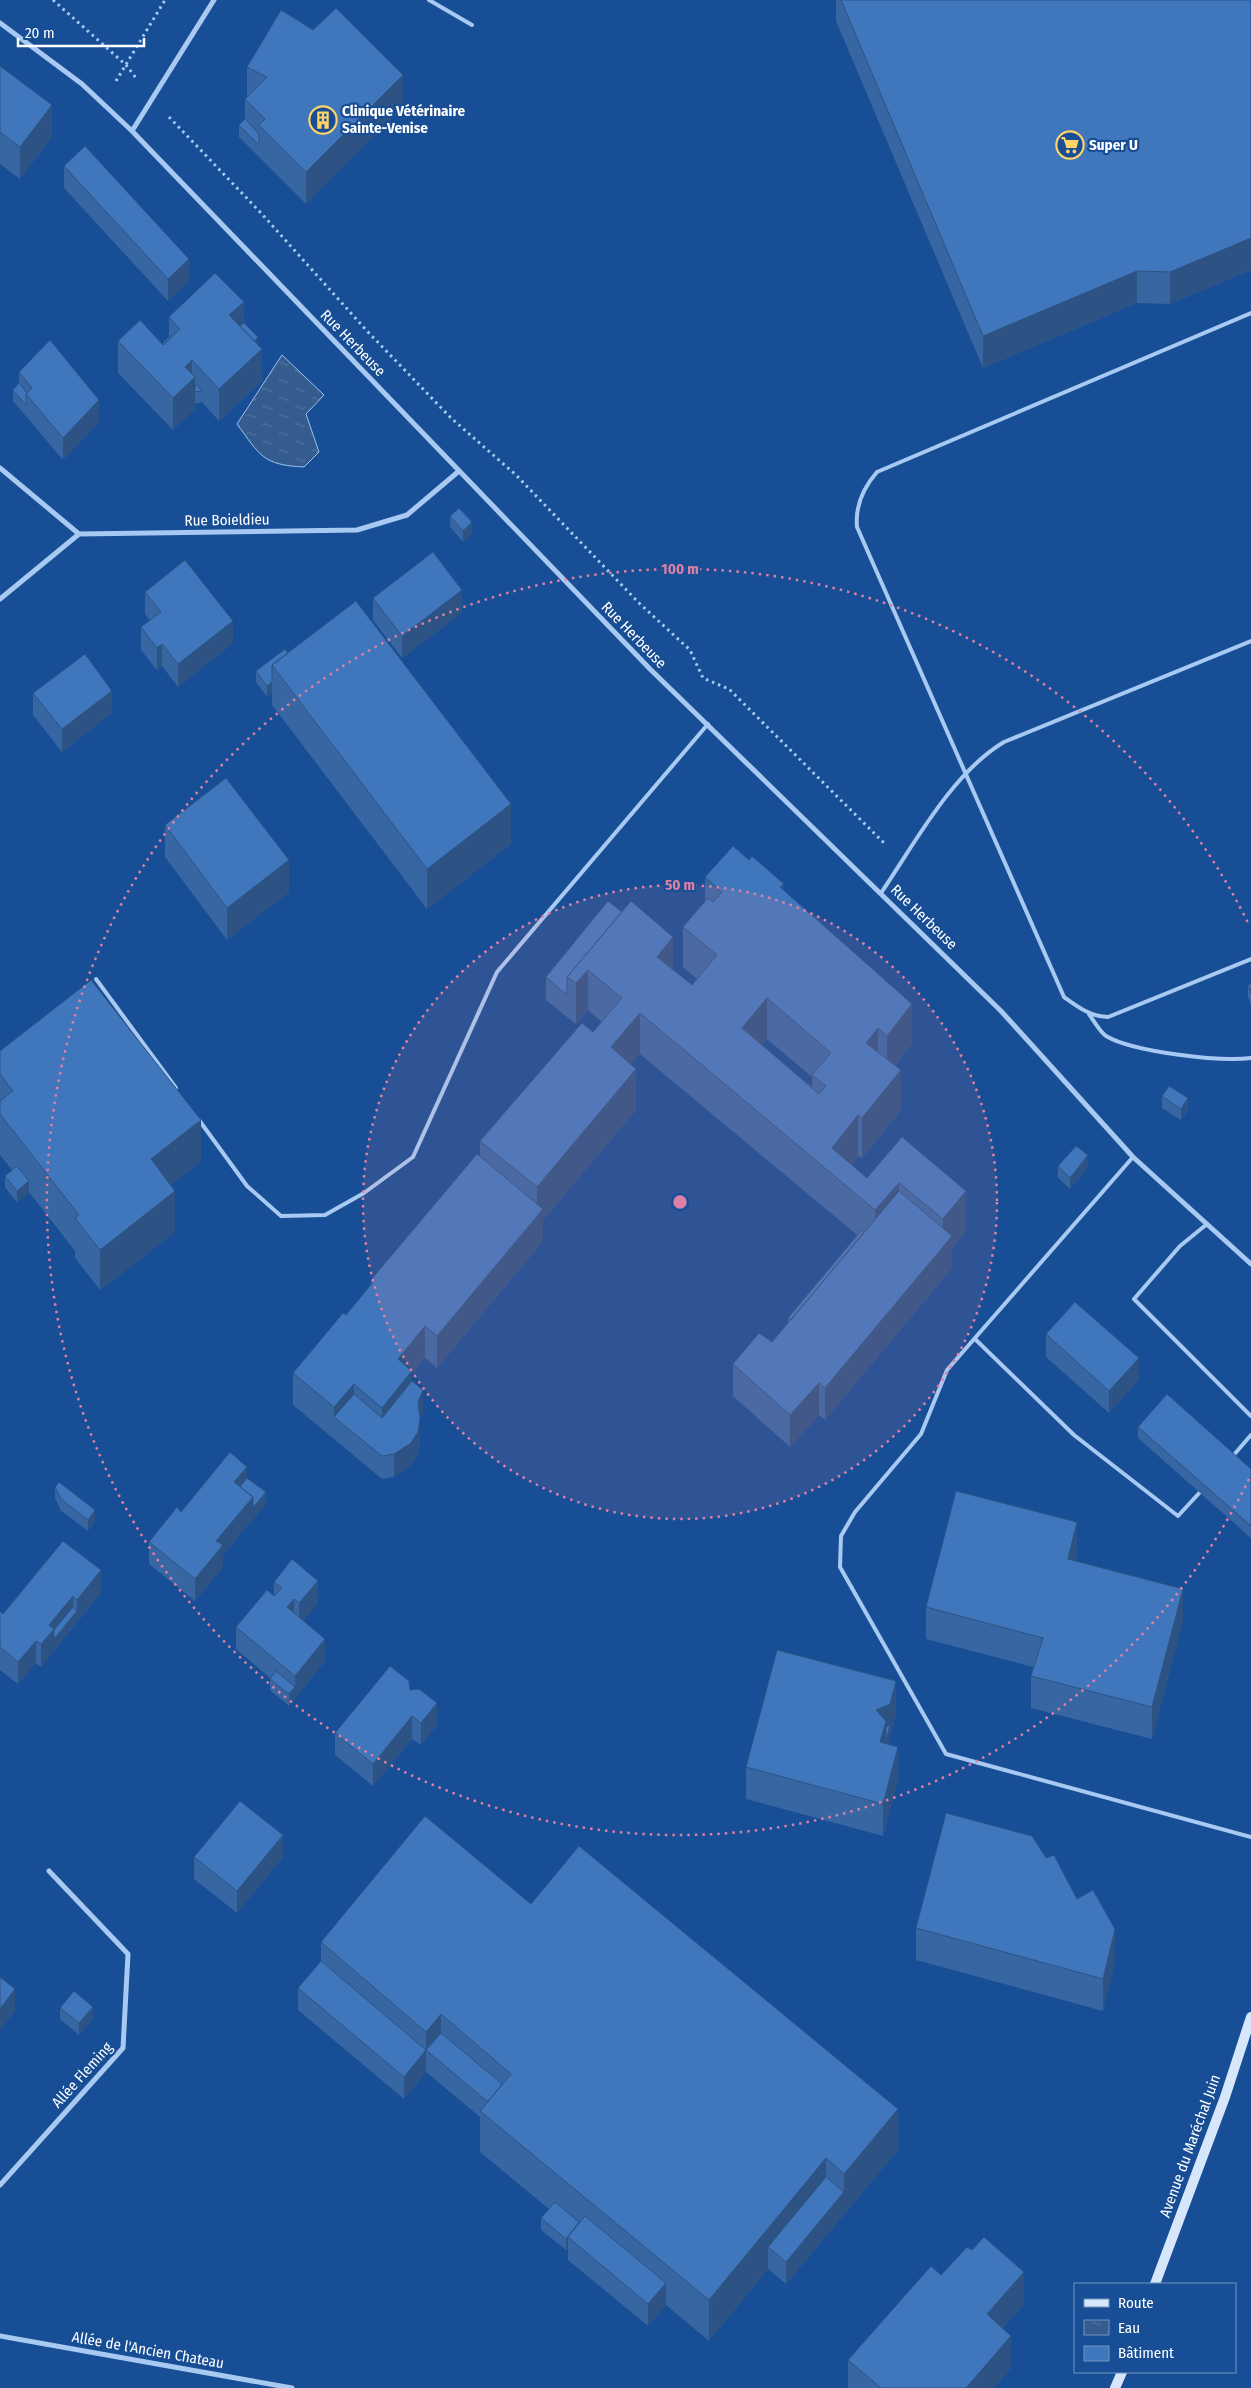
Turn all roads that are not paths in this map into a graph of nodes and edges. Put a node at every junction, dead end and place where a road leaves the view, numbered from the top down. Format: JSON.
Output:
{"nodes":[{"id":1,"x":214,"y":0,"type":"edge"},
{"id":2,"x":429,"y":0,"type":"edge"},
{"id":3,"x":0,"y":23,"type":"edge"},
{"id":4,"x":472,"y":25,"type":"dead end"},
{"id":5,"x":132,"y":131,"type":"junction"},
{"id":6,"x":1251,"y":314,"type":"edge"},
{"id":7,"x":0,"y":468,"type":"edge"},
{"id":8,"x":458,"y":471,"type":"junction"},
{"id":9,"x":79,"y":534,"type":"junction"},
{"id":10,"x":0,"y":599,"type":"edge"},
{"id":11,"x":1251,"y":641,"type":"edge"},
{"id":12,"x":708,"y":724,"type":"junction"},
{"id":13,"x":966,"y":774,"type":"junction"},
{"id":14,"x":881,"y":892,"type":"junction"},
{"id":15,"x":1251,"y":959,"type":"edge"},
{"id":16,"x":96,"y":979,"type":"dead end"},
{"id":17,"x":1088,"y":1013,"type":"junction"},
{"id":18,"x":1251,"y":1058,"type":"edge"},
{"id":19,"x":177,"y":1090,"type":"edge"},
{"id":20,"x":195,"y":1114,"type":"edge"},
{"id":21,"x":1134,"y":1157,"type":"junction"},
{"id":22,"x":1208,"y":1224,"type":"junction"},
{"id":23,"x":1251,"y":1264,"type":"edge"},
{"id":24,"x":975,"y":1339,"type":"junction"},
{"id":25,"x":1251,"y":1416,"type":"edge"},
{"id":26,"x":1251,"y":1435,"type":"edge"},
{"id":27,"x":1224,"y":1465,"type":"edge"},
{"id":28,"x":1205,"y":1487,"type":"edge"},
{"id":29,"x":1251,"y":1838,"type":"edge"},
{"id":30,"x":49,"y":1871,"type":"dead end"},
{"id":31,"x":1251,"y":2017,"type":"edge"},
{"id":32,"x":0,"y":2185,"type":"edge"},
{"id":33,"x":1155,"y":2283,"type":"edge"},
{"id":34,"x":0,"y":2336,"type":"edge"},
{"id":35,"x":1122,"y":2373,"type":"edge"},
{"id":36,"x":292,"y":2388,"type":"edge"},
{"id":37,"x":1115,"y":2388,"type":"edge"}],
"edges":[{"from":1,"to":5,"type":"street"},
{"from":2,"to":4,"type":"lane"},
{"from":3,"to":5,"type":"street","name":"Rue Herbeuse"},
{"from":5,"to":8,"type":"street","name":"Rue Herbeuse"},
{"from":6,"to":13,"type":"lane"},
{"from":7,"to":9,"type":"street"},
{"from":8,"to":9,"type":"street","name":"Rue Boieldieu"},
{"from":8,"to":12,"type":"street","name":"Rue Herbeuse"},
{"from":9,"to":10,"type":"street"},
{"from":11,"to":13,"type":"lane"},
{"from":12,"to":14,"type":"street","name":"Rue Herbeuse"},
{"from":12,"to":20,"type":"lane"},
{"from":13,"to":14,"type":"lane"},
{"from":13,"to":17,"type":"lane"},
{"from":14,"to":21,"type":"street","name":"Rue Herbeuse"},
{"from":15,"to":17,"type":"lane"},
{"from":16,"to":19,"type":"lane"},
{"from":17,"to":18,"type":"lane"},
{"from":21,"to":22,"type":"street","name":"Rue Herbeuse"},
{"from":21,"to":24,"type":"lane"},
{"from":22,"to":23,"type":"street","name":"Rue Herbeuse"},
{"from":22,"to":25,"type":"lane"},
{"from":24,"to":28,"type":"lane"},
{"from":24,"to":29,"type":"lane"},
{"from":26,"to":27,"type":"lane"},
{"from":30,"to":32,"type":"street","name":"Allée Fleming"},
{"from":31,"to":33,"type":"street","name":"Avenue du Maréchal Juin"},
{"from":34,"to":36,"type":"street","name":"Allée de l'Ancien Chateau"},
{"from":35,"to":37,"type":"street"}]}
